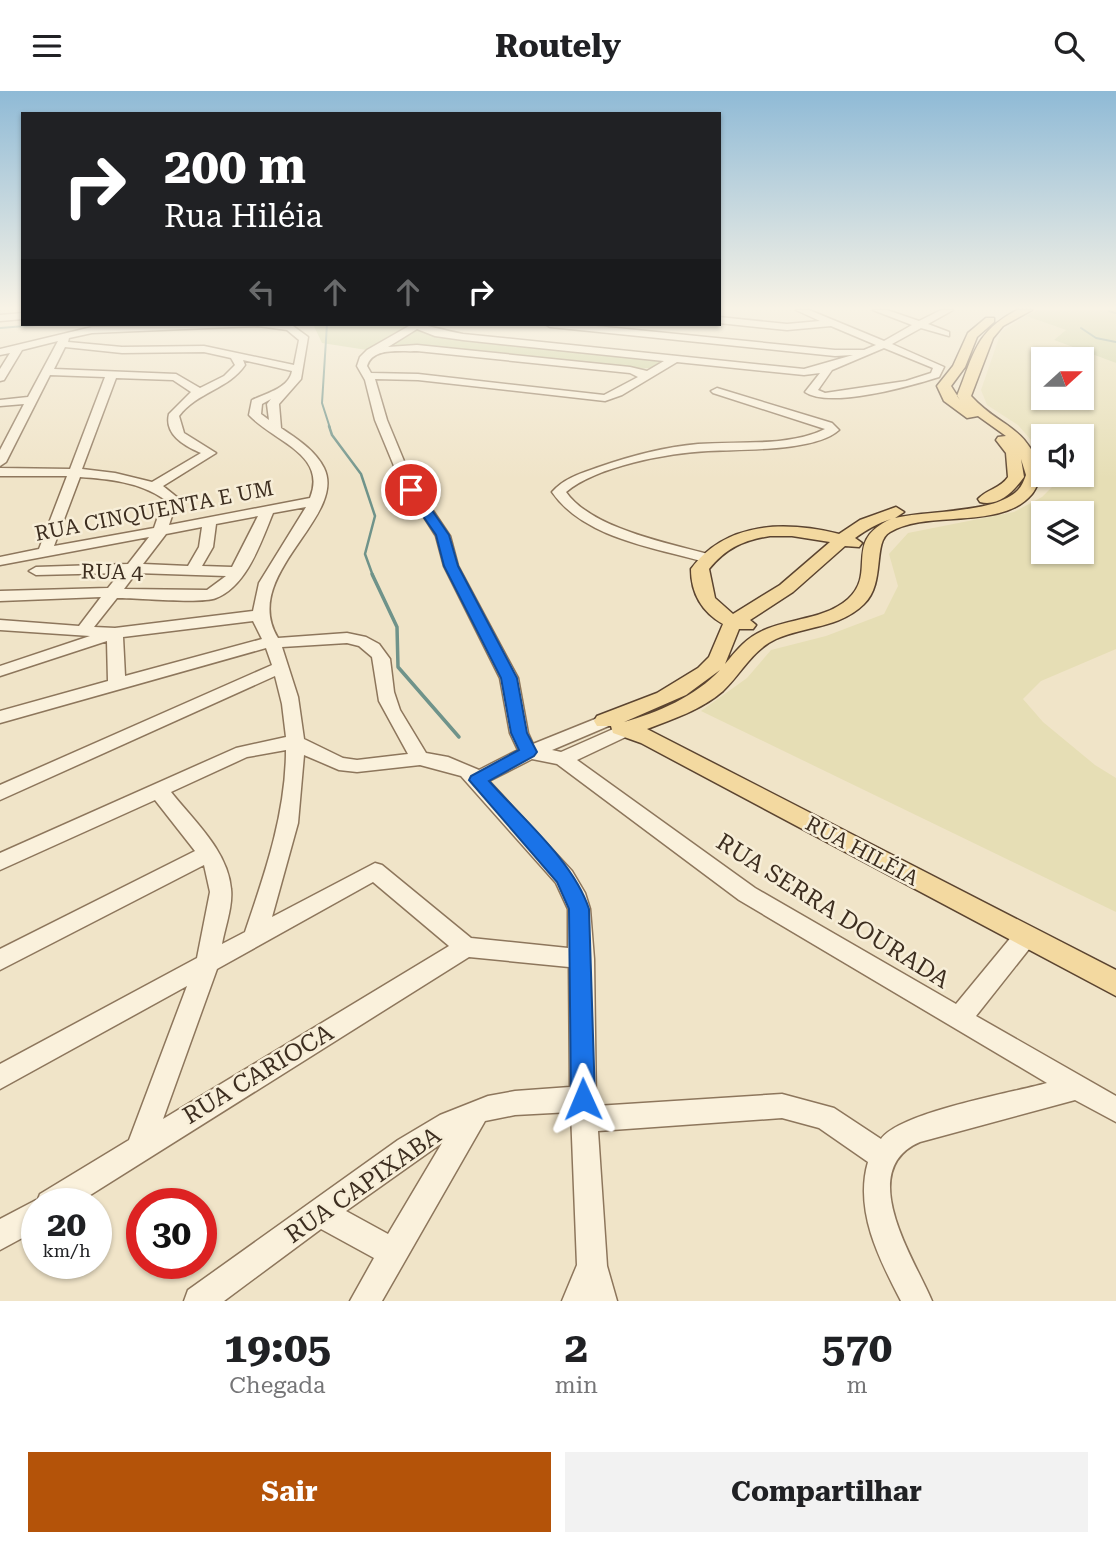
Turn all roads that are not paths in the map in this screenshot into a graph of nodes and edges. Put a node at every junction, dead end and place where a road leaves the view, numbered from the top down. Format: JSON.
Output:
{"nodes":[{"id":1,"x":50,"y":366,"type":"edge"},
{"id":2,"x":239,"y":366,"type":"edge"},
{"id":3,"x":286,"y":366,"type":"edge"},
{"id":4,"x":364,"y":366,"type":"edge"},
{"id":5,"x":596,"y":366,"type":"edge"},
{"id":6,"x":662,"y":366,"type":"edge"},
{"id":7,"x":734,"y":366,"type":"edge"},
{"id":8,"x":833,"y":366,"type":"edge"},
{"id":9,"x":937,"y":366,"type":"edge"},
{"id":10,"x":959,"y":366,"type":"edge"},
{"id":11,"x":975,"y":366,"type":"edge"},
{"id":12,"x":298,"y":369,"type":"joint"},
{"id":13,"x":827,"y":369,"type":"junction"},
{"id":14,"x":47,"y":372,"type":"junction"},
{"id":15,"x":111,"y":376,"type":"junction"},
{"id":16,"x":368,"y":376,"type":"junction"},
{"id":17,"x":643,"y":377,"type":"junction"},
{"id":18,"x":288,"y":387,"type":"junction"},
{"id":19,"x":197,"y":391,"type":"junction"},
{"id":20,"x":718,"y":391,"type":"dead end"},
{"id":21,"x":33,"y":400,"type":"junction"},
{"id":22,"x":0,"y":403,"type":"edge"},
{"id":23,"x":276,"y":427,"type":"junction"},
{"id":24,"x":5,"y":444,"type":"edge"},
{"id":25,"x":0,"y":462,"type":"edge"},
{"id":26,"x":0,"y":472,"type":"edge"},
{"id":27,"x":74,"y":472,"type":"junction"},
{"id":28,"x":154,"y":486,"type":"junction"},
{"id":29,"x":317,"y":501,"type":"junction"},
{"id":30,"x":267,"y":511,"type":"junction"},
{"id":31,"x":209,"y":523,"type":"junction"},
{"id":32,"x":160,"y":532,"type":"junction"},
{"id":33,"x":842,"y":539,"type":"junction"},
{"id":34,"x":872,"y":548,"type":"junction"},
{"id":35,"x":45,"y":552,"type":"junction"},
{"id":36,"x":246,"y":558,"type":"junction"},
{"id":37,"x":706,"y":558,"type":"junction"},
{"id":38,"x":0,"y":561,"type":"edge"},
{"id":39,"x":279,"y":561,"type":"junction"},
{"id":40,"x":133,"y":568,"type":"junction"},
{"id":41,"x":192,"y":571,"type":"junction"},
{"id":42,"x":36,"y":572,"type":"dead end"},
{"id":43,"x":236,"y":572,"type":"junction"},
{"id":44,"x":110,"y":594,"type":"junction"},
{"id":45,"x":0,"y":596,"type":"edge"},
{"id":46,"x":260,"y":615,"type":"junction"},
{"id":47,"x":733,"y":622,"type":"junction"},
{"id":48,"x":0,"y":625,"type":"edge"},
{"id":49,"x":781,"y":631,"type":"junction"},
{"id":50,"x":82,"y":632,"type":"junction"},
{"id":51,"x":113,"y":633,"type":"junction"},
{"id":52,"x":272,"y":642,"type":"junction"},
{"id":53,"x":280,"y":668,"type":"junction"},
{"id":54,"x":0,"y":671,"type":"edge"},
{"id":55,"x":117,"y":683,"type":"junction"},
{"id":56,"x":0,"y":717,"type":"edge"},
{"id":57,"x":616,"y":726,"type":"junction"},
{"id":58,"x":294,"y":742,"type":"junction"},
{"id":59,"x":528,"y":752,"type":"junction"},
{"id":60,"x":420,"y":759,"type":"junction"},
{"id":61,"x":563,"y":759,"type":"junction"},
{"id":62,"x":485,"y":789,"type":"junction"},
{"id":63,"x":158,"y":790,"type":"junction"},
{"id":64,"x":0,"y":793,"type":"edge"},
{"id":65,"x":208,"y":854,"type":"junction"},
{"id":66,"x":0,"y":862,"type":"edge"},
{"id":67,"x":1025,"y":937,"type":"junction"},
{"id":68,"x":254,"y":938,"type":"junction"},
{"id":69,"x":466,"y":947,"type":"junction"},
{"id":70,"x":582,"y":959,"type":"junction"},
{"id":71,"x":0,"y":960,"type":"edge"},
{"id":72,"x":207,"y":964,"type":"junction"},
{"id":73,"x":1116,"y":984,"type":"edge"},
{"id":74,"x":959,"y":1019,"type":"junction"},
{"id":75,"x":0,"y":1077,"type":"edge"},
{"id":76,"x":1076,"y":1088,"type":"junction"},
{"id":77,"x":584,"y":1109,"type":"junction"},
{"id":78,"x":1116,"y":1110,"type":"edge"},
{"id":79,"x":476,"y":1112,"type":"junction"},
{"id":80,"x":139,"y":1147,"type":"junction"},
{"id":81,"x":884,"y":1157,"type":"junction"},
{"id":82,"x":75,"y":1188,"type":"edge"},
{"id":83,"x":320,"y":1213,"type":"junction"},
{"id":84,"x":21,"y":1223,"type":"edge"},
{"id":85,"x":0,"y":1236,"type":"edge"},
{"id":86,"x":394,"y":1253,"type":"junction"},
{"id":87,"x":592,"y":1266,"type":"junction"},
{"id":88,"x":198,"y":1301,"type":"edge"},
{"id":89,"x":365,"y":1301,"type":"edge"},
{"id":90,"x":577,"y":1301,"type":"edge"},
{"id":91,"x":602,"y":1301,"type":"edge"},
{"id":92,"x":917,"y":1301,"type":"edge"}],
"edges":[{"from":1,"to":14,"type":"street"},
{"from":2,"to":19,"type":"street"},
{"from":3,"to":12,"type":"street"},
{"from":4,"to":16,"type":"street"},
{"from":5,"to":17,"type":"street"},
{"from":6,"to":17,"type":"street"},
{"from":7,"to":13,"type":"street"},
{"from":8,"to":13,"type":"street"},
{"from":9,"to":13,"type":"street"},
{"from":10,"to":33,"type":"main road"},
{"from":11,"to":34,"type":"main road"},
{"from":12,"to":18,"type":"street"},
{"from":14,"to":15,"type":"street"},
{"from":14,"to":21,"type":"street"},
{"from":15,"to":19,"type":"street"},
{"from":15,"to":27,"type":"street"},
{"from":16,"to":17,"type":"street"},
{"from":16,"to":59,"type":"street"},
{"from":18,"to":23,"type":"street"},
{"from":18,"to":23,"type":"street"},
{"from":19,"to":28,"type":"street"},
{"from":20,"to":37,"type":"street"},
{"from":21,"to":22,"type":"street"},
{"from":21,"to":24,"type":"street"},
{"from":23,"to":29,"type":"street"},
{"from":24,"to":25,"type":"street"},
{"from":26,"to":27,"type":"street"},
{"from":27,"to":28,"type":"street"},
{"from":27,"to":35,"type":"street"},
{"from":28,"to":32,"type":"street"},
{"from":29,"to":30,"type":"street","name":"RUA CINQUENTA E UM"},
{"from":29,"to":39,"type":"street"},
{"from":30,"to":31,"type":"street","name":"RUA CINQUENTA E UM"},
{"from":30,"to":36,"type":"street"},
{"from":31,"to":32,"type":"street","name":"RUA CINQUENTA E UM"},
{"from":31,"to":41,"type":"street"},
{"from":32,"to":35,"type":"street","name":"RUA CINQUENTA E UM"},
{"from":32,"to":40,"type":"street"},
{"from":33,"to":34,"type":"main road"},
{"from":33,"to":37,"type":"main road"},
{"from":33,"to":47,"type":"main road"},
{"from":34,"to":49,"type":"main road"},
{"from":35,"to":38,"type":"street","name":"RUA CINQUENTA E UM"},
{"from":36,"to":39,"type":"street"},
{"from":36,"to":43,"type":"street"},
{"from":37,"to":47,"type":"main road"},
{"from":39,"to":46,"type":"street"},
{"from":40,"to":41,"type":"street"},
{"from":40,"to":42,"type":"street"},
{"from":40,"to":44,"type":"street"},
{"from":41,"to":43,"type":"street"},
{"from":43,"to":44,"type":"street","name":"RUA 4"},
{"from":44,"to":45,"type":"street","name":"RUA 4"},
{"from":44,"to":50,"type":"street"},
{"from":46,"to":51,"type":"street"},
{"from":46,"to":52,"type":"street"},
{"from":47,"to":49,"type":"main road"},
{"from":47,"to":57,"type":"main road"},
{"from":48,"to":50,"type":"street"},
{"from":49,"to":57,"type":"main road"},
{"from":50,"to":51,"type":"street"},
{"from":51,"to":54,"type":"street"},
{"from":51,"to":55,"type":"street"},
{"from":52,"to":53,"type":"street"},
{"from":52,"to":55,"type":"street"},
{"from":52,"to":60,"type":"street"},
{"from":53,"to":58,"type":"street"},
{"from":53,"to":64,"type":"street"},
{"from":55,"to":56,"type":"street"},
{"from":57,"to":59,"type":"street"},
{"from":57,"to":61,"type":"street"},
{"from":57,"to":67,"type":"main road","name":"RUA HILÉIA"},
{"from":58,"to":60,"type":"street"},
{"from":58,"to":63,"type":"street"},
{"from":58,"to":68,"type":"street"},
{"from":59,"to":61,"type":"street","name":"RUA SERRA DOURADA"},
{"from":59,"to":62,"type":"street"},
{"from":60,"to":62,"type":"street"},
{"from":61,"to":74,"type":"street","name":"RUA SERRA DOURADA"},
{"from":62,"to":70,"type":"street"},
{"from":63,"to":65,"type":"street"},
{"from":63,"to":66,"type":"street"},
{"from":65,"to":71,"type":"street"},
{"from":65,"to":72,"type":"street"},
{"from":67,"to":73,"type":"main road","name":"RUA HILÉIA"},
{"from":67,"to":74,"type":"street"},
{"from":68,"to":69,"type":"street"},
{"from":68,"to":72,"type":"street"},
{"from":69,"to":70,"type":"street"},
{"from":69,"to":80,"type":"street","name":"RUA CARIOCA"},
{"from":70,"to":77,"type":"street"},
{"from":72,"to":75,"type":"street"},
{"from":72,"to":80,"type":"street"},
{"from":74,"to":76,"type":"street","name":"RUA SERRA DOURADA"},
{"from":76,"to":78,"type":"street","name":"RUA SERRA DOURADA"},
{"from":76,"to":81,"type":"street"},
{"from":77,"to":79,"type":"street","name":"RUA CAPIXABA"},
{"from":77,"to":81,"type":"street","name":"RUA CAPIXABA"},
{"from":77,"to":87,"type":"street"},
{"from":79,"to":83,"type":"street","name":"RUA CAPIXABA"},
{"from":79,"to":86,"type":"street"},
{"from":80,"to":82,"type":"street","name":"RUA CARIOCA"},
{"from":81,"to":92,"type":"street"},
{"from":83,"to":86,"type":"street"},
{"from":83,"to":88,"type":"street","name":"RUA CAPIXABA"},
{"from":84,"to":85,"type":"street"},
{"from":86,"to":89,"type":"street"},
{"from":87,"to":90,"type":"street"},
{"from":87,"to":91,"type":"street"}]}
